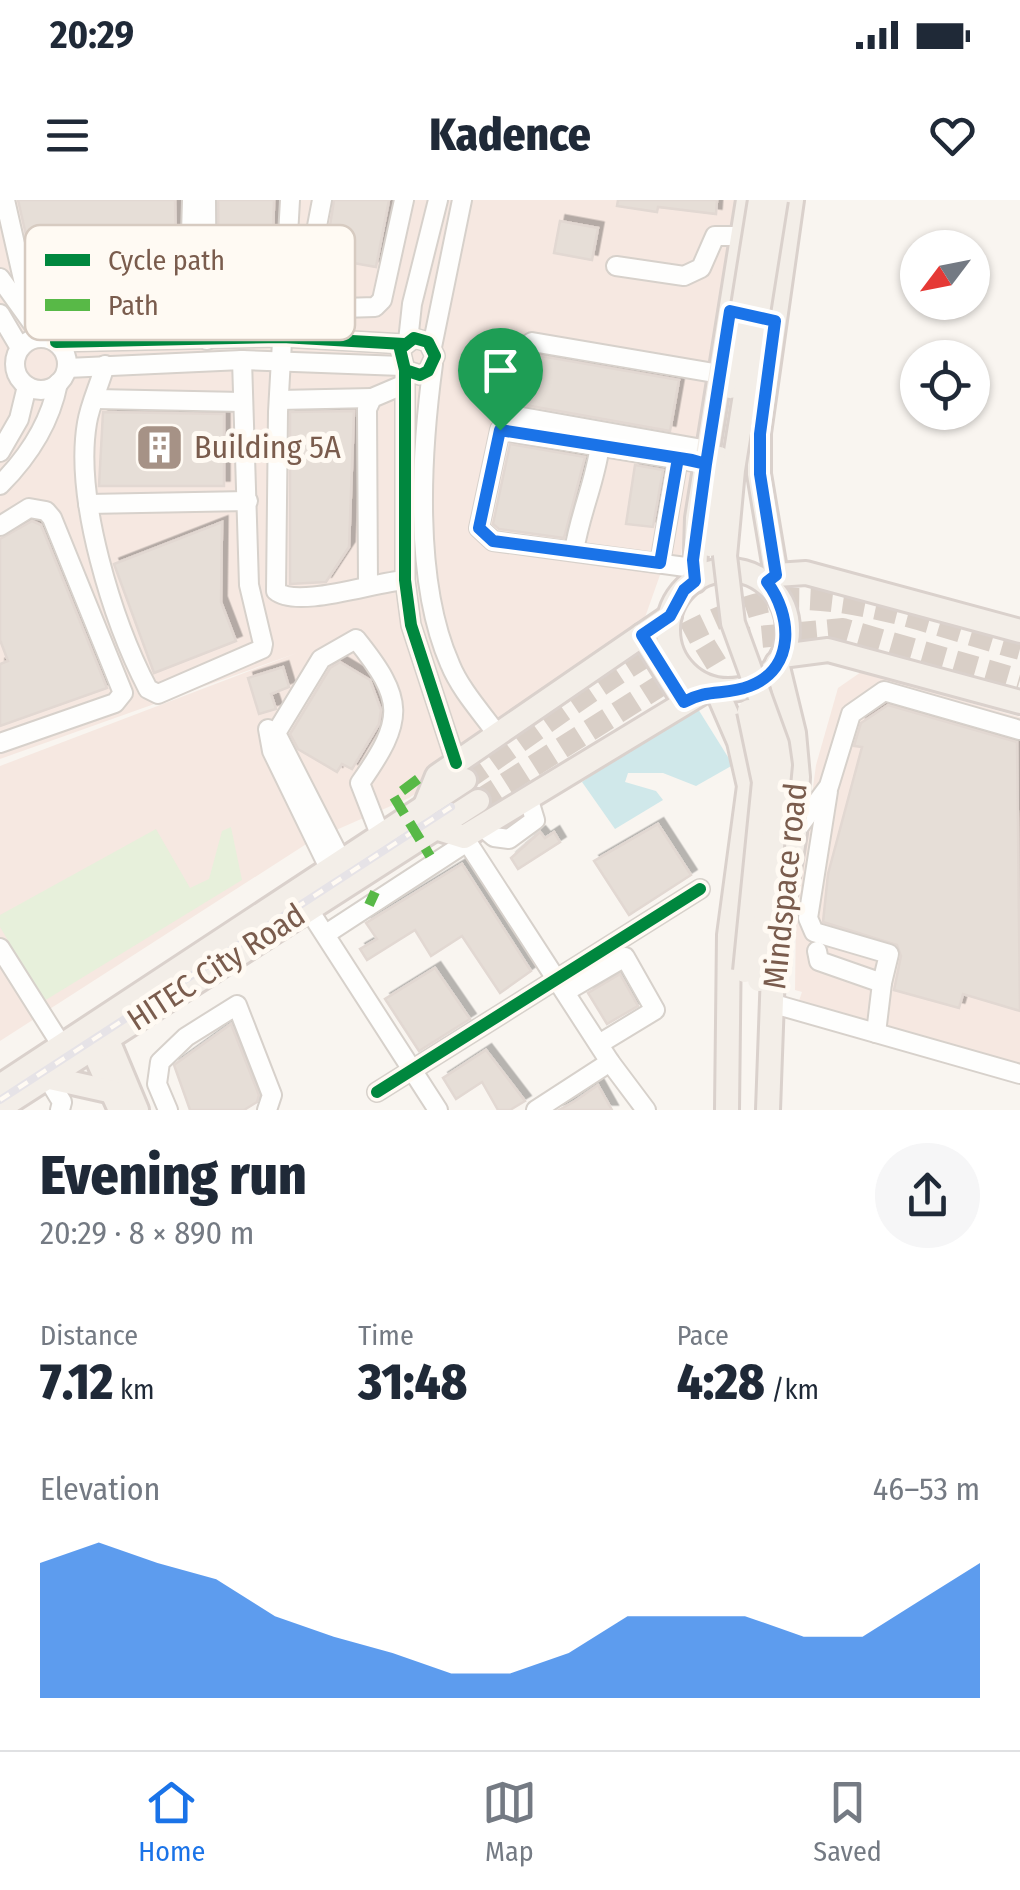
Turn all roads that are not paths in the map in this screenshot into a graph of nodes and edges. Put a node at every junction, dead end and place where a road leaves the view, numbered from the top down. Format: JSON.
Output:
{"nodes":[{"id":1,"x":192,"y":200,"type":"edge"},
{"id":2,"x":206,"y":200,"type":"edge"},
{"id":3,"x":290,"y":200,"type":"edge"},
{"id":4,"x":322,"y":200,"type":"edge"},
{"id":5,"x":404,"y":200,"type":"edge"},
{"id":6,"x":438,"y":200,"type":"edge"},
{"id":7,"x":462,"y":200,"type":"edge"},
{"id":8,"x":748,"y":200,"type":"edge"},
{"id":9,"x":760,"y":200,"type":"edge"},
{"id":10,"x":776,"y":200,"type":"edge"},
{"id":11,"x":792,"y":200,"type":"edge"},
{"id":12,"x":3,"y":201,"type":"edge"},
{"id":13,"x":195,"y":225,"type":"edge"},
{"id":14,"x":205,"y":225,"type":"edge"},
{"id":15,"x":289,"y":225,"type":"edge"},
{"id":16,"x":317,"y":225,"type":"edge"},
{"id":17,"x":742,"y":236,"type":"junction"},
{"id":18,"x":616,"y":266,"type":"dead end"},
{"id":19,"x":390,"y":274,"type":"junction"},
{"id":20,"x":420,"y":277,"type":"junction"},
{"id":21,"x":8,"y":281,"type":"edge"},
{"id":22,"x":355,"y":308,"type":"edge"},
{"id":23,"x":25,"y":309,"type":"edge"},
{"id":24,"x":730,"y":311,"type":"junction"},
{"id":25,"x":0,"y":314,"type":"edge"},
{"id":26,"x":775,"y":321,"type":"junction"},
{"id":27,"x":49,"y":340,"type":"junction"},
{"id":28,"x":208,"y":340,"type":"edge"},
{"id":29,"x":282,"y":340,"type":"edge"},
{"id":30,"x":346,"y":340,"type":"edge"},
{"id":31,"x":406,"y":343,"type":"junction"},
{"id":32,"x":20,"y":348,"type":"junction"},
{"id":33,"x":433,"y":356,"type":"junction"},
{"id":34,"x":242,"y":360,"type":"junction"},
{"id":35,"x":282,"y":360,"type":"junction"},
{"id":36,"x":104,"y":365,"type":"junction"},
{"id":37,"x":404,"y":373,"type":"junction"},
{"id":38,"x":720,"y":374,"type":"junction"},
{"id":39,"x":62,"y":376,"type":"junction"},
{"id":40,"x":27,"y":386,"type":"junction"},
{"id":41,"x":372,"y":398,"type":"junction"},
{"id":42,"x":96,"y":399,"type":"junction"},
{"id":43,"x":279,"y":400,"type":"junction"},
{"id":44,"x":242,"y":402,"type":"junction"},
{"id":45,"x":600,"y":445,"type":"junction"},
{"id":46,"x":0,"y":452,"type":"edge"},
{"id":47,"x":707,"y":457,"type":"junction"},
{"id":48,"x":678,"y":458,"type":"junction"},
{"id":49,"x":0,"y":486,"type":"edge"},
{"id":50,"x":248,"y":501,"type":"junction"},
{"id":51,"x":88,"y":504,"type":"junction"},
{"id":52,"x":0,"y":526,"type":"edge"},
{"id":53,"x":574,"y":551,"type":"junction"},
{"id":54,"x":660,"y":563,"type":"junction"},
{"id":55,"x":694,"y":574,"type":"junction"},
{"id":56,"x":405,"y":580,"type":"junction"},
{"id":57,"x":772,"y":582,"type":"junction"},
{"id":58,"x":368,"y":585,"type":"junction"},
{"id":59,"x":670,"y":616,"type":"junction"},
{"id":60,"x":1020,"y":631,"type":"edge"},
{"id":61,"x":642,"y":635,"type":"junction"},
{"id":62,"x":439,"y":636,"type":"junction"},
{"id":63,"x":356,"y":639,"type":"junction"},
{"id":64,"x":418,"y":648,"type":"junction"},
{"id":65,"x":780,"y":660,"type":"junction"},
{"id":66,"x":460,"y":681,"type":"junction"},
{"id":67,"x":712,"y":690,"type":"junction"},
{"id":68,"x":436,"y":696,"type":"junction"},
{"id":69,"x":684,"y":702,"type":"junction"},
{"id":70,"x":1020,"y":702,"type":"edge"},
{"id":71,"x":1020,"y":730,"type":"edge"},
{"id":72,"x":497,"y":734,"type":"junction"},
{"id":73,"x":0,"y":743,"type":"edge"},
{"id":74,"x":460,"y":772,"type":"junction"},
{"id":75,"x":829,"y":786,"type":"junction"},
{"id":76,"x":478,"y":800,"type":"tunnel mouth"},
{"id":77,"x":428,"y":817,"type":"junction"},
{"id":78,"x":795,"y":833,"type":"junction"},
{"id":79,"x":471,"y":835,"type":"junction"},
{"id":80,"x":382,"y":837,"type":"junction"},
{"id":81,"x":336,"y":866,"type":"junction"},
{"id":82,"x":700,"y":889,"type":"dead end"},
{"id":83,"x":307,"y":907,"type":"junction"},
{"id":84,"x":326,"y":934,"type":"junction"},
{"id":85,"x":817,"y":951,"type":"dead end"},
{"id":86,"x":3,"y":959,"type":"edge"},
{"id":87,"x":751,"y":980,"type":"junction"},
{"id":88,"x":882,"y":983,"type":"junction"},
{"id":89,"x":561,"y":986,"type":"junction"},
{"id":90,"x":774,"y":1009,"type":"junction"},
{"id":91,"x":729,"y":1020,"type":"junction"},
{"id":92,"x":876,"y":1033,"type":"junction"},
{"id":93,"x":100,"y":1043,"type":"junction"},
{"id":94,"x":598,"y":1044,"type":"junction"},
{"id":95,"x":62,"y":1046,"type":"junction"},
{"id":96,"x":610,"y":1062,"type":"junction"},
{"id":97,"x":412,"y":1071,"type":"junction"},
{"id":98,"x":1020,"y":1074,"type":"edge"},
{"id":99,"x":49,"y":1078,"type":"junction"},
{"id":100,"x":157,"y":1084,"type":"junction"},
{"id":101,"x":0,"y":1086,"type":"edge"},
{"id":102,"x":377,"y":1092,"type":"dead end"},
{"id":103,"x":126,"y":1102,"type":"edge"},
{"id":104,"x":0,"y":1108,"type":"edge"},
{"id":105,"x":64,"y":1109,"type":"edge"},
{"id":106,"x":168,"y":1110,"type":"edge"},
{"id":107,"x":267,"y":1110,"type":"edge"},
{"id":108,"x":438,"y":1110,"type":"edge"},
{"id":109,"x":536,"y":1110,"type":"edge"},
{"id":110,"x":646,"y":1110,"type":"edge"},
{"id":111,"x":727,"y":1110,"type":"edge"},
{"id":112,"x":768,"y":1110,"type":"edge"}],
"edges":[{"from":1,"to":13,"type":"street"},
{"from":2,"to":14,"type":"street"},
{"from":3,"to":15,"type":"street"},
{"from":4,"to":16,"type":"street"},
{"from":5,"to":19,"type":"street"},
{"from":6,"to":20,"type":"street"},
{"from":7,"to":33,"type":"street"},
{"from":8,"to":17,"type":"main road"},
{"from":9,"to":87,"type":"main road","bridge":true},
{"from":10,"to":87,"type":"main road","bridge":true},
{"from":11,"to":26,"type":"main road"},
{"from":12,"to":21,"type":"street"},
{"from":17,"to":18,"type":"street"},
{"from":17,"to":24,"type":"main road"},
{"from":19,"to":20,"type":"street"},
{"from":19,"to":22,"type":"street"},
{"from":20,"to":31,"type":"street"},
{"from":21,"to":23,"type":"street"},
{"from":24,"to":26,"type":"main road"},
{"from":24,"to":38,"type":"main road"},
{"from":25,"to":32,"type":"street"},
{"from":26,"to":57,"type":"main road"},
{"from":27,"to":28,"type":"street"},
{"from":27,"to":32,"type":"street"},
{"from":27,"to":39,"type":"street"},
{"from":29,"to":35,"type":"street"},
{"from":30,"to":31,"type":"street"},
{"from":31,"to":33,"type":"street"},
{"from":31,"to":37,"type":"street"},
{"from":32,"to":40,"type":"street"},
{"from":33,"to":37,"type":"street"},
{"from":33,"to":62,"type":"street"},
{"from":34,"to":35,"type":"street"},
{"from":34,"to":36,"type":"street"},
{"from":34,"to":44,"type":"street"},
{"from":35,"to":37,"type":"street"},
{"from":35,"to":43,"type":"street"},
{"from":36,"to":39,"type":"street"},
{"from":36,"to":42,"type":"street"},
{"from":37,"to":41,"type":"street"},
{"from":37,"to":56,"type":"street"},
{"from":38,"to":47,"type":"main road"},
{"from":38,"to":47,"type":"street"},
{"from":39,"to":40,"type":"street"},
{"from":39,"to":49,"type":"street"},
{"from":40,"to":46,"type":"street"},
{"from":41,"to":43,"type":"street"},
{"from":41,"to":58,"type":"street"},
{"from":42,"to":44,"type":"street"},
{"from":42,"to":51,"type":"street"},
{"from":43,"to":58,"type":"street"},
{"from":44,"to":50,"type":"street"},
{"from":45,"to":48,"type":"street"},
{"from":45,"to":53,"type":"street"},
{"from":45,"to":53,"type":"street"},
{"from":47,"to":48,"type":"street"},
{"from":47,"to":55,"type":"main road"},
{"from":48,"to":54,"type":"street"},
{"from":50,"to":51,"type":"street"},
{"from":50,"to":51,"type":"street"},
{"from":52,"to":73,"type":"street"},
{"from":53,"to":54,"type":"street"},
{"from":54,"to":55,"type":"street"},
{"from":55,"to":57,"type":"main road"},
{"from":55,"to":59,"type":"main road"},
{"from":56,"to":58,"type":"street"},
{"from":56,"to":64,"type":"street"},
{"from":57,"to":60,"type":"main road"},
{"from":57,"to":65,"type":"main road"},
{"from":59,"to":61,"type":"main road"},
{"from":59,"to":67,"type":"main road"},
{"from":61,"to":69,"type":"main road"},
{"from":61,"to":72,"type":"main road"},
{"from":62,"to":64,"type":"street"},
{"from":62,"to":66,"type":"street"},
{"from":63,"to":80,"type":"street"},
{"from":63,"to":81,"type":"street"},
{"from":63,"to":81,"type":"street"},
{"from":64,"to":68,"type":"street"},
{"from":65,"to":67,"type":"main road"},
{"from":65,"to":70,"type":"main road"},
{"from":65,"to":78,"type":"main road","name":"Mindspace road"},
{"from":66,"to":68,"type":"street"},
{"from":66,"to":72,"type":"street"},
{"from":67,"to":69,"type":"main road"},
{"from":67,"to":91,"type":"main road","name":"Mindspace road"},
{"from":68,"to":74,"type":"street"},
{"from":69,"to":79,"type":"main road"},
{"from":71,"to":75,"type":"street"},
{"from":72,"to":74,"type":"main road"},
{"from":74,"to":77,"type":"main road"},
{"from":75,"to":78,"type":"street"},
{"from":75,"to":88,"type":"street"},
{"from":76,"to":77,"type":"main road"},
{"from":77,"to":79,"type":"main road"},
{"from":77,"to":80,"type":"main road","name":"HITEC City Road"},
{"from":77,"to":83,"type":"main road","name":"HITEC City Road"},
{"from":78,"to":90,"type":"main road","name":"Mindspace road"},
{"from":79,"to":84,"type":"street"},
{"from":79,"to":89,"type":"street"},
{"from":80,"to":81,"type":"main road","name":"HITEC City Road"},
{"from":81,"to":95,"type":"main road","name":"HITEC City Road"},
{"from":82,"to":89,"type":"street"},
{"from":83,"to":84,"type":"street"},
{"from":83,"to":93,"type":"main road","name":"HITEC City Road"},
{"from":84,"to":97,"type":"street"},
{"from":85,"to":88,"type":"street"},
{"from":86,"to":95,"type":"street"},
{"from":87,"to":90,"type":"main road"},
{"from":87,"to":91,"type":"main road"},
{"from":88,"to":92,"type":"street"},
{"from":89,"to":94,"type":"street"},
{"from":89,"to":94,"type":"street"},
{"from":89,"to":97,"type":"street"},
{"from":90,"to":92,"type":"street"},
{"from":90,"to":112,"type":"main road","name":"Mindspace road"},
{"from":91,"to":111,"type":"main road","name":"Mindspace road"},
{"from":92,"to":98,"type":"street"},
{"from":93,"to":99,"type":"main road","name":"HITEC City Road"},
{"from":93,"to":103,"type":"main road"},
{"from":94,"to":96,"type":"street"},
{"from":95,"to":101,"type":"main road","name":"HITEC City Road"},
{"from":96,"to":109,"type":"street"},
{"from":96,"to":110,"type":"street"},
{"from":97,"to":102,"type":"street"},
{"from":97,"to":108,"type":"street"},
{"from":99,"to":103,"type":"main road"},
{"from":99,"to":104,"type":"main road","name":"HITEC City Road"},
{"from":99,"to":105,"type":"street"},
{"from":100,"to":103,"type":"street"},
{"from":100,"to":106,"type":"street"},
{"from":100,"to":107,"type":"street"}]}
